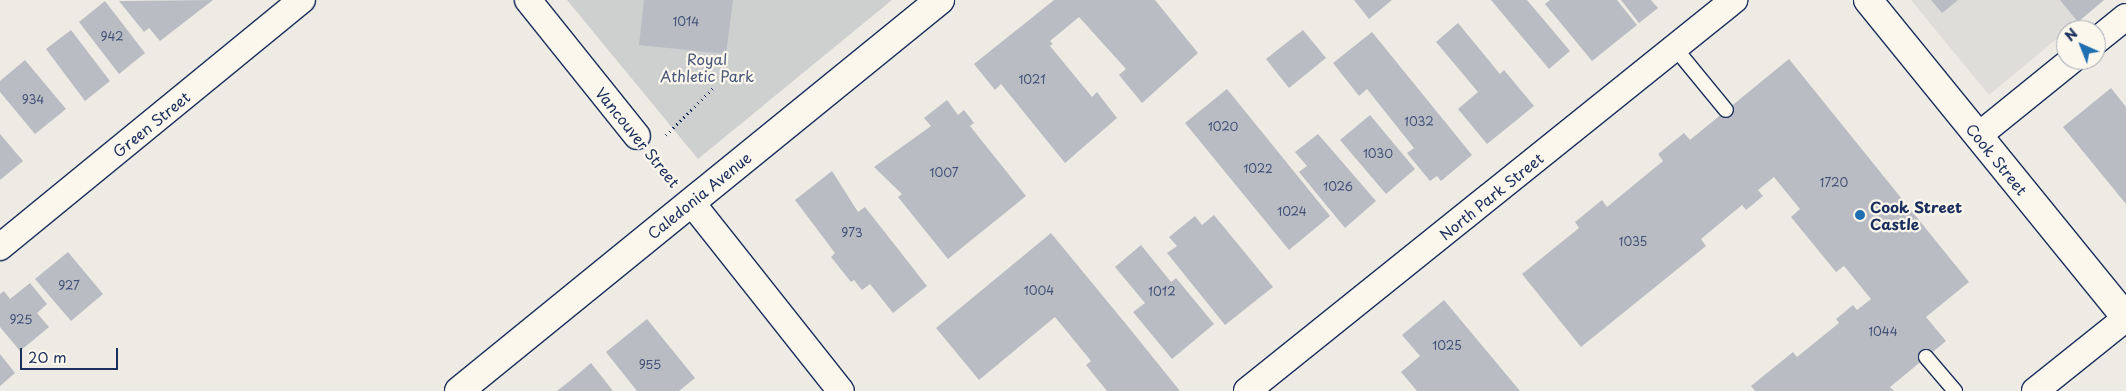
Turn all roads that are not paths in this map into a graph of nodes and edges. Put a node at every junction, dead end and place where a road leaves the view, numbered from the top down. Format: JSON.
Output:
{"nodes":[{"id":1,"x":302,"y":0,"type":"edge"},
{"id":2,"x":528,"y":0,"type":"edge"},
{"id":3,"x":940,"y":0,"type":"edge"},
{"id":4,"x":1734,"y":0,"type":"edge"},
{"id":5,"x":1868,"y":0,"type":"edge"},
{"id":6,"x":2126,"y":17,"type":"edge"},
{"id":7,"x":2106,"y":33,"type":"edge"},
{"id":8,"x":1675,"y":48,"type":"junction"},
{"id":9,"x":2060,"y":70,"type":"edge"},
{"id":10,"x":1726,"y":110,"type":"dead end"},
{"id":11,"x":1978,"y":136,"type":"junction"},
{"id":12,"x":643,"y":143,"type":"road end"},
{"id":13,"x":691,"y":202,"type":"junction"},
{"id":14,"x":0,"y":247,"type":"edge"},
{"id":15,"x":2126,"y":318,"type":"edge"},
{"id":16,"x":1926,"y":357,"type":"dead end"},
{"id":17,"x":459,"y":391,"type":"edge"},
{"id":18,"x":841,"y":391,"type":"edge"},
{"id":19,"x":1247,"y":391,"type":"edge"},
{"id":20,"x":1954,"y":391,"type":"edge"},
{"id":21,"x":2035,"y":391,"type":"edge"}],
"edges":[{"from":1,"to":14,"type":"street","name":"Green Street"},
{"from":2,"to":12,"type":"street","name":"Vancouver Street"},
{"from":3,"to":13,"type":"street","name":"Caledonia Avenue"},
{"from":4,"to":8,"type":"street","name":"North Park Street"},
{"from":5,"to":11,"type":"street","name":"Cook Street"},
{"from":6,"to":7,"type":"street"},
{"from":8,"to":10,"type":"lane"},
{"from":8,"to":19,"type":"street","name":"North Park Street"},
{"from":9,"to":11,"type":"street"},
{"from":11,"to":15,"type":"street","name":"Cook Street"},
{"from":13,"to":17,"type":"street","name":"Caledonia Avenue"},
{"from":13,"to":18,"type":"street","name":"Vancouver Street"},
{"from":15,"to":21,"type":"street"},
{"from":16,"to":20,"type":"lane"}]}
